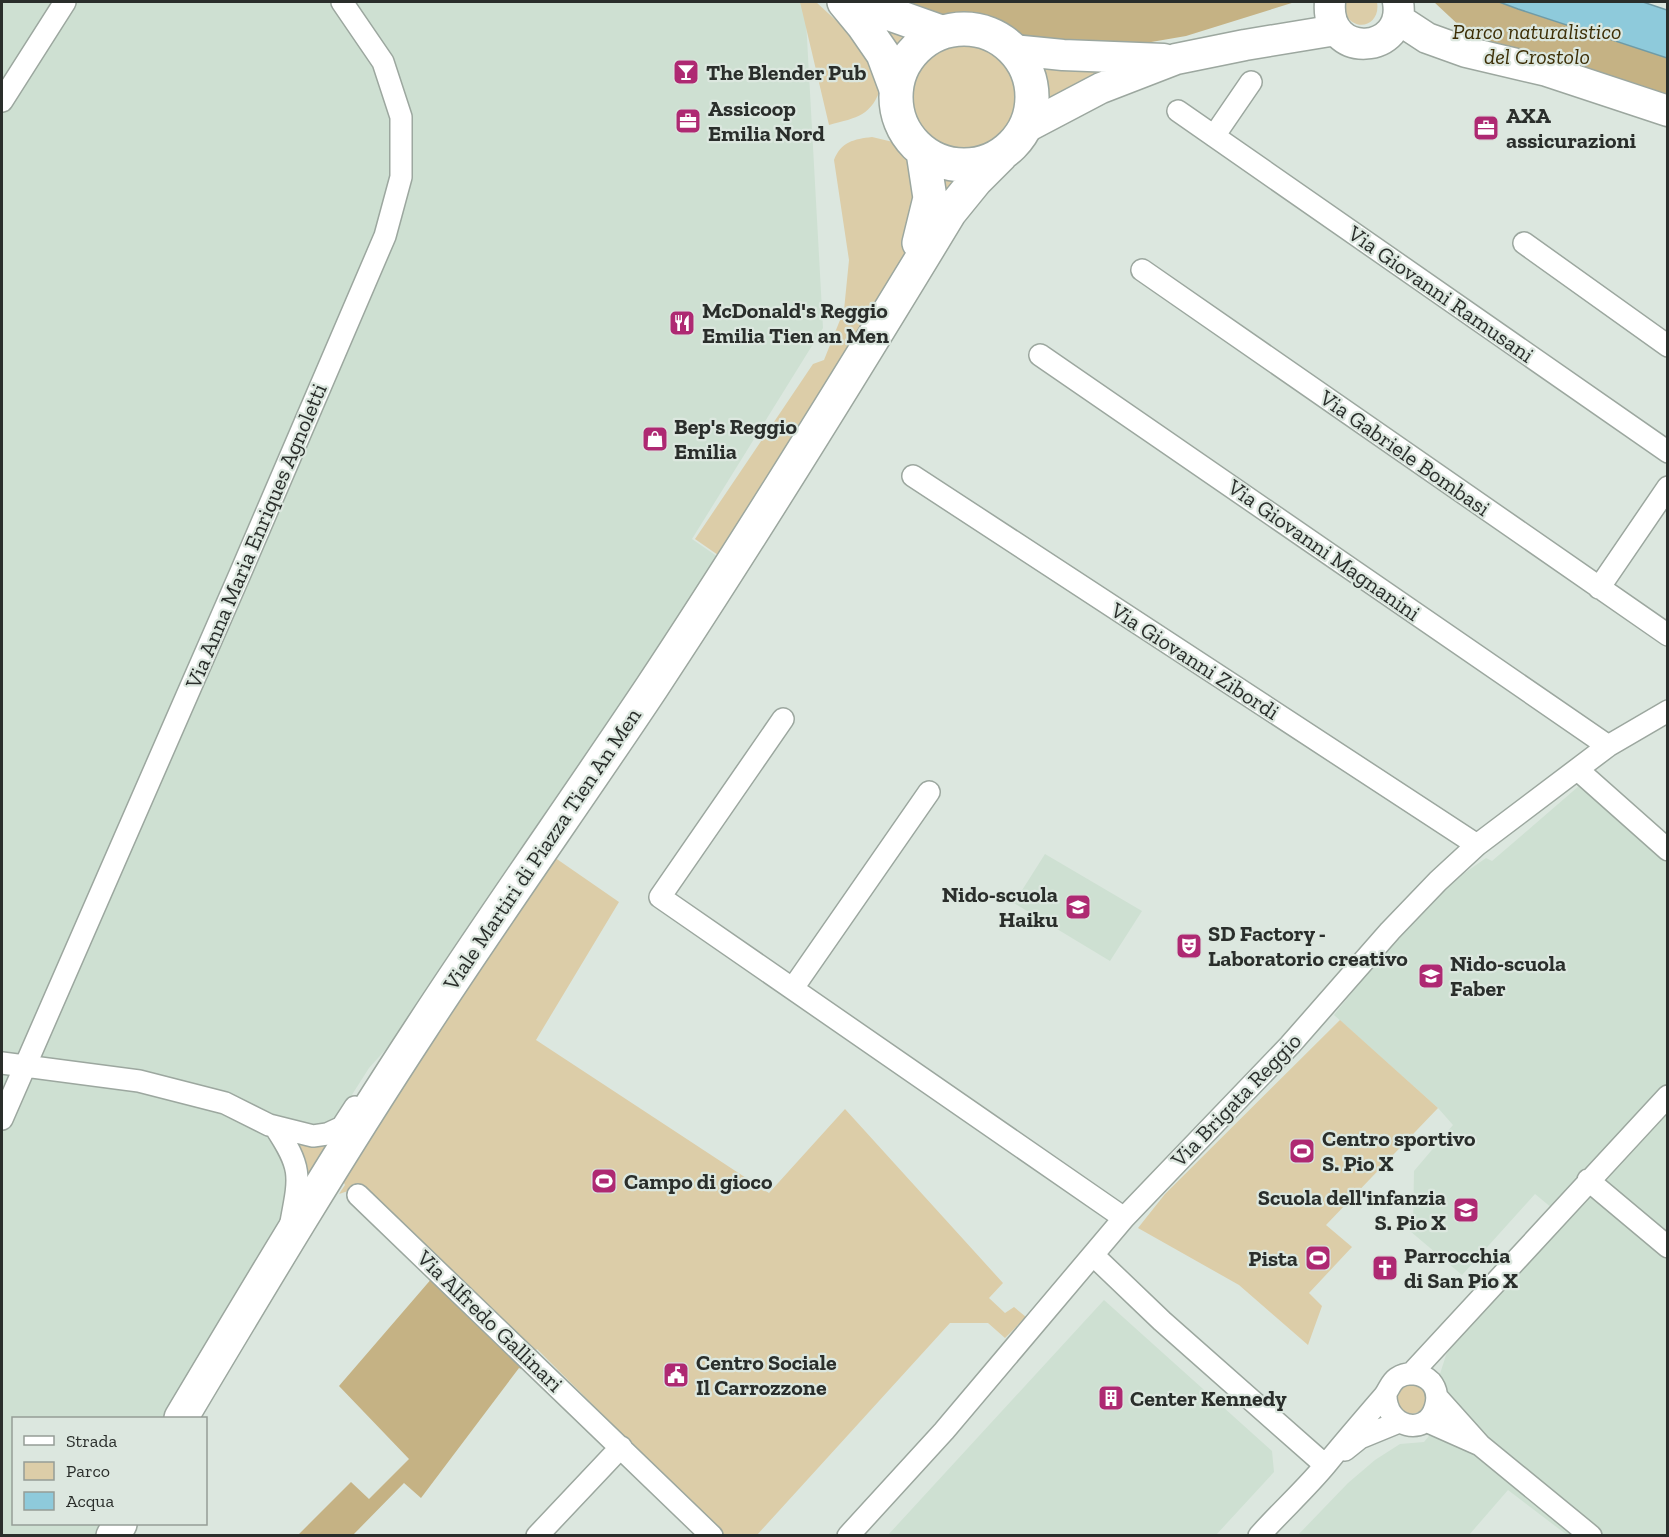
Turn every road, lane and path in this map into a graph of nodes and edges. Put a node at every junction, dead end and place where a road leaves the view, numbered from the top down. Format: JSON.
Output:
{"nodes":[{"id":1,"x":65,"y":2,"type":"edge"},
{"id":2,"x":342,"y":2,"type":"edge"},
{"id":3,"x":844,"y":2,"type":"edge"},
{"id":4,"x":861,"y":2,"type":"edge"},
{"id":5,"x":1332,"y":11,"type":"edge"},
{"id":6,"x":1400,"y":11,"type":"edge"},
{"id":7,"x":941,"y":32,"type":"junction"},
{"id":8,"x":1014,"y":50,"type":"junction"},
{"id":9,"x":1466,"y":52,"type":"junction"},
{"id":10,"x":1176,"y":59,"type":"junction"},
{"id":11,"x":1251,"y":82,"type":"dead end"},
{"id":12,"x":896,"y":89,"type":"junction"},
{"id":13,"x":2,"y":101,"type":"edge"},
{"id":14,"x":1178,"y":111,"type":"dead end"},
{"id":15,"x":1668,"y":111,"type":"edge"},
{"id":16,"x":1025,"y":128,"type":"junction"},
{"id":17,"x":1214,"y":136,"type":"junction"},
{"id":18,"x":923,"y":152,"type":"junction"},
{"id":19,"x":1001,"y":155,"type":"junction"},
{"id":20,"x":1524,"y":243,"type":"dead end"},
{"id":21,"x":1142,"y":270,"type":"dead end"},
{"id":22,"x":907,"y":282,"type":"junction"},
{"id":23,"x":1668,"y":346,"type":"edge"},
{"id":24,"x":1040,"y":355,"type":"dead end"},
{"id":25,"x":1668,"y":452,"type":"edge"},
{"id":26,"x":913,"y":476,"type":"dead end"},
{"id":27,"x":1668,"y":487,"type":"edge"},
{"id":28,"x":1599,"y":588,"type":"junction"},
{"id":29,"x":1668,"y":635,"type":"edge"},
{"id":30,"x":1668,"y":711,"type":"edge"},
{"id":31,"x":783,"y":719,"type":"dead end"},
{"id":32,"x":1608,"y":746,"type":"junction"},
{"id":33,"x":1578,"y":770,"type":"junction"},
{"id":34,"x":929,"y":792,"type":"dead end"},
{"id":35,"x":1477,"y":845,"type":"junction"},
{"id":36,"x":1668,"y":850,"type":"edge"},
{"id":37,"x":793,"y":988,"type":"junction"},
{"id":38,"x":422,"y":1026,"type":"junction"},
{"id":39,"x":2,"y":1063,"type":"edge"},
{"id":40,"x":24,"y":1066,"type":"junction"},
{"id":41,"x":1668,"y":1096,"type":"edge"},
{"id":42,"x":2,"y":1119,"type":"edge"},
{"id":43,"x":275,"y":1127,"type":"junction"},
{"id":44,"x":1588,"y":1180,"type":"junction"},
{"id":45,"x":358,"y":1195,"type":"dead end"},
{"id":46,"x":1124,"y":1218,"type":"junction"},
{"id":47,"x":288,"y":1240,"type":"junction"},
{"id":48,"x":1668,"y":1247,"type":"edge"},
{"id":49,"x":1093,"y":1255,"type":"junction"},
{"id":50,"x":1425,"y":1384,"type":"junction"},
{"id":51,"x":1386,"y":1394,"type":"junction"},
{"id":52,"x":182,"y":1417,"type":"edge"},
{"id":53,"x":1426,"y":1421,"type":"junction"},
{"id":54,"x":1399,"y":1422,"type":"junction"},
{"id":55,"x":1480,"y":1445,"type":"junction"},
{"id":56,"x":621,"y":1447,"type":"junction"},
{"id":57,"x":1325,"y":1465,"type":"junction"},
{"id":58,"x":537,"y":1536,"type":"edge"},
{"id":59,"x":712,"y":1536,"type":"edge"},
{"id":60,"x":848,"y":1536,"type":"edge"},
{"id":61,"x":1259,"y":1536,"type":"edge"},
{"id":62,"x":1591,"y":1536,"type":"edge"}],
"edges":[{"from":1,"to":13,"type":"street"},
{"from":2,"to":40,"type":"street","name":"Via Anna Maria Enriques Agnoletti"},
{"from":3,"to":12,"type":"main road","name":"Viale Martiri di Piazza Tien An Men"},
{"from":4,"to":7,"type":"main road","name":"Viale Martiri di Piazza Tien An Men"},
{"from":5,"to":6,"type":"main road"},
{"from":5,"to":10,"type":"main road"},
{"from":6,"to":9,"type":"main road"},
{"from":6,"to":9,"type":"main road"},
{"from":7,"to":8,"type":"main road","name":"Viale Martiri di Piazza Tien An Men"},
{"from":7,"to":12,"type":"main road","name":"Viale Martiri di Piazza Tien An Men"},
{"from":8,"to":10,"type":"main road"},
{"from":8,"to":16,"type":"main road","name":"Viale Martiri di Piazza Tien An Men"},
{"from":9,"to":15,"type":"main road"},
{"from":10,"to":16,"type":"main road"},
{"from":11,"to":17,"type":"street"},
{"from":12,"to":18,"type":"main road","name":"Viale Martiri di Piazza Tien An Men"},
{"from":14,"to":17,"type":"street","name":"Via Giovanni Ramusani"},
{"from":16,"to":19,"type":"main road","name":"Viale Martiri di Piazza Tien An Men"},
{"from":17,"to":25,"type":"street","name":"Via Giovanni Ramusani"},
{"from":18,"to":19,"type":"main road","name":"Viale Martiri di Piazza Tien An Men"},
{"from":18,"to":22,"type":"main road","name":"Viale Martiri di Piazza Tien An Men"},
{"from":19,"to":22,"type":"main road","name":"Viale Martiri di Piazza Tien An Men"},
{"from":20,"to":23,"type":"street"},
{"from":21,"to":28,"type":"street","name":"Via Gabriele Bombasi"},
{"from":22,"to":38,"type":"main road","name":"Viale Martiri di Piazza Tien An Men"},
{"from":24,"to":32,"type":"street","name":"Via Giovanni Magnanini"},
{"from":26,"to":35,"type":"street","name":"Via Giovanni Zibordi"},
{"from":27,"to":28,"type":"street"},
{"from":28,"to":29,"type":"street","name":"Via Gabriele Bombasi"},
{"from":30,"to":32,"type":"street","name":"Via Brigata Reggio"},
{"from":31,"to":37,"type":"street"},
{"from":32,"to":33,"type":"street","name":"Via Brigata Reggio"},
{"from":33,"to":35,"type":"street","name":"Via Brigata Reggio"},
{"from":33,"to":36,"type":"street"},
{"from":34,"to":37,"type":"street"},
{"from":35,"to":46,"type":"street","name":"Via Brigata Reggio"},
{"from":37,"to":46,"type":"street"},
{"from":38,"to":43,"type":"street"},
{"from":38,"to":47,"type":"main road","name":"Viale Martiri di Piazza Tien An Men"},
{"from":39,"to":40,"type":"street"},
{"from":40,"to":42,"type":"street","name":"Via Anna Maria Enriques Agnoletti"},
{"from":40,"to":43,"type":"street"},
{"from":41,"to":44,"type":"street"},
{"from":43,"to":47,"type":"street"},
{"from":44,"to":48,"type":"street"},
{"from":44,"to":50,"type":"street"},
{"from":45,"to":56,"type":"street","name":"Via Alfredo Gallinari"},
{"from":46,"to":49,"type":"street","name":"Via Brigata Reggio"},
{"from":47,"to":52,"type":"main road","name":"Viale Martiri di Piazza Tien An Men"},
{"from":49,"to":57,"type":"street"},
{"from":49,"to":60,"type":"street","name":"Via Brigata Reggio"},
{"from":50,"to":51,"type":"street"},
{"from":50,"to":53,"type":"street"},
{"from":50,"to":55,"type":"street"},
{"from":51,"to":54,"type":"street"},
{"from":51,"to":57,"type":"street"},
{"from":53,"to":54,"type":"street"},
{"from":53,"to":55,"type":"street"},
{"from":54,"to":57,"type":"street"},
{"from":55,"to":62,"type":"street"},
{"from":56,"to":58,"type":"street"},
{"from":56,"to":59,"type":"street","name":"Via Alfredo Gallinari"},
{"from":57,"to":61,"type":"street"}]}
